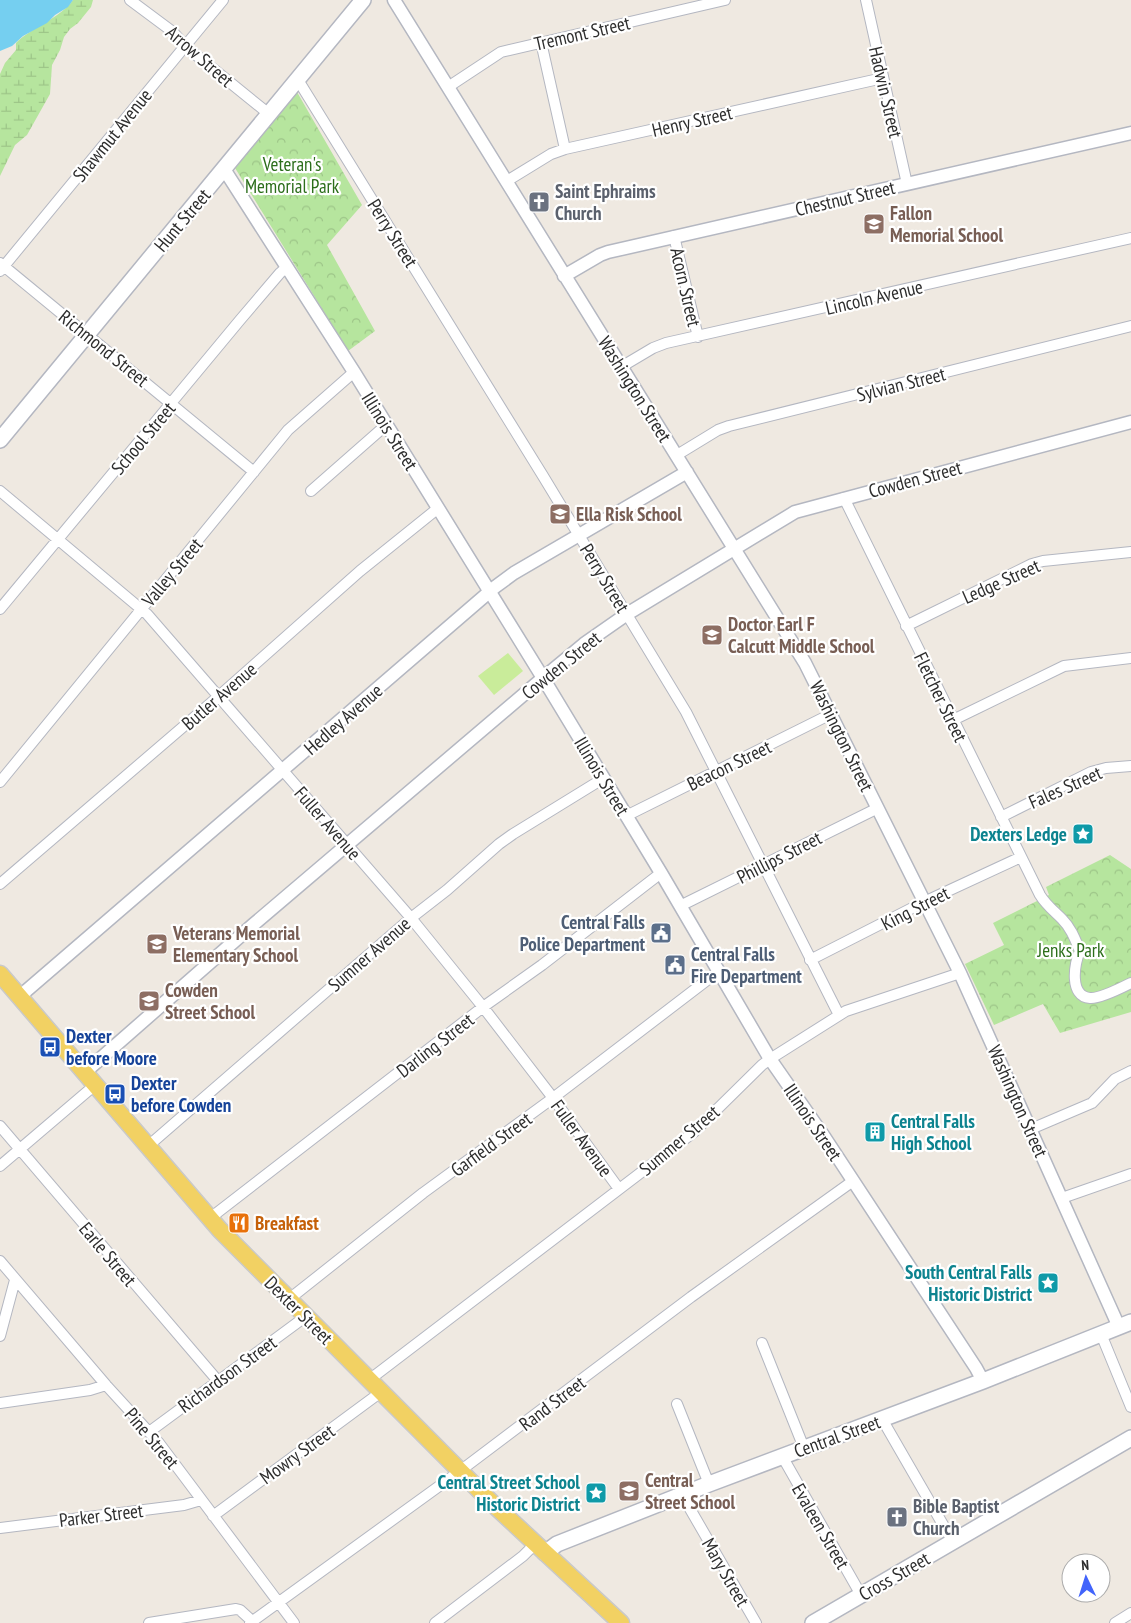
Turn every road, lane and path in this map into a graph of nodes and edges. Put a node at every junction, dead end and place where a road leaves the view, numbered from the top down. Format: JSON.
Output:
{"nodes":[{"id":1,"x":130,"y":0,"type":"edge"},
{"id":2,"x":224,"y":0,"type":"edge"},
{"id":3,"x":363,"y":0,"type":"edge"},
{"id":4,"x":394,"y":0,"type":"edge"},
{"id":5,"x":725,"y":0,"type":"edge"},
{"id":6,"x":866,"y":0,"type":"edge"},
{"id":7,"x":541,"y":42,"type":"junction"},
{"id":8,"x":185,"y":46,"type":"junction"},
{"id":9,"x":883,"y":78,"type":"junction"},
{"id":10,"x":298,"y":80,"type":"junction"},
{"id":11,"x":448,"y":87,"type":"junction"},
{"id":12,"x":270,"y":114,"type":"junction"},
{"id":13,"x":1131,"y":133,"type":"edge"},
{"id":14,"x":565,"y":149,"type":"junction"},
{"id":15,"x":224,"y":169,"type":"junction"},
{"id":16,"x":507,"y":181,"type":"junction"},
{"id":17,"x":907,"y":184,"type":"junction"},
{"id":18,"x":674,"y":236,"type":"junction"},
{"id":19,"x":1131,"y":238,"type":"edge"},
{"id":20,"x":1,"y":266,"type":"edge"},
{"id":21,"x":287,"y":267,"type":"junction"},
{"id":22,"x":564,"y":276,"type":"junction"},
{"id":23,"x":1131,"y":326,"type":"edge"},
{"id":24,"x":88,"y":334,"type":"junction"},
{"id":25,"x":698,"y":337,"type":"junction"},
{"id":26,"x":621,"y":368,"type":"junction"},
{"id":27,"x":354,"y":372,"type":"junction"},
{"id":28,"x":172,"y":403,"type":"junction"},
{"id":29,"x":1131,"y":422,"type":"edge"},
{"id":30,"x":385,"y":426,"type":"junction"},
{"id":31,"x":0,"y":440,"type":"edge"},
{"id":32,"x":676,"y":455,"type":"junction"},
{"id":33,"x":254,"y":472,"type":"junction"},
{"id":34,"x":687,"y":472,"type":"junction"},
{"id":35,"x":0,"y":491,"type":"edge"},
{"id":36,"x":311,"y":491,"type":"dead end"},
{"id":37,"x":844,"y":498,"type":"junction"},
{"id":38,"x":437,"y":508,"type":"junction"},
{"id":39,"x":579,"y":536,"type":"junction"},
{"id":40,"x":59,"y":539,"type":"junction"},
{"id":41,"x":734,"y":548,"type":"junction"},
{"id":42,"x":1131,"y":552,"type":"edge"},
{"id":43,"x":489,"y":592,"type":"junction"},
{"id":44,"x":141,"y":608,"type":"junction"},
{"id":45,"x":0,"y":610,"type":"edge"},
{"id":46,"x":626,"y":614,"type":"junction"},
{"id":47,"x":906,"y":626,"type":"junction"},
{"id":48,"x":1131,"y":658,"type":"edge"},
{"id":49,"x":543,"y":678,"type":"junction"},
{"id":50,"x":219,"y":696,"type":"junction"},
{"id":51,"x":831,"y":714,"type":"junction"},
{"id":52,"x":953,"y":720,"type":"junction"},
{"id":53,"x":1131,"y":766,"type":"edge"},
{"id":54,"x":283,"y":771,"type":"junction"},
{"id":55,"x":716,"y":771,"type":"junction"},
{"id":56,"x":604,"y":778,"type":"junction"},
{"id":57,"x":0,"y":782,"type":"edge"},
{"id":58,"x":878,"y":808,"type":"junction"},
{"id":59,"x":626,"y":816,"type":"junction"},
{"id":60,"x":1001,"y":817,"type":"junction"},
{"id":61,"x":347,"y":844,"type":"junction"},
{"id":62,"x":1021,"y":857,"type":"junction"},
{"id":63,"x":764,"y":865,"type":"junction"},
{"id":64,"x":661,"y":873,"type":"junction"},
{"id":65,"x":0,"y":884,"type":"edge"},
{"id":66,"x":924,"y":902,"type":"junction"},
{"id":67,"x":680,"y":906,"type":"junction"},
{"id":68,"x":411,"y":918,"type":"junction"},
{"id":69,"x":810,"y":960,"type":"junction"},
{"id":70,"x":719,"y":972,"type":"junction"},
{"id":71,"x":960,"y":973,"type":"junction"},
{"id":72,"x":0,"y":974,"type":"edge"},
{"id":73,"x":1131,"y":983,"type":"edge"},
{"id":74,"x":20,"y":996,"type":"junction"},
{"id":75,"x":483,"y":1007,"type":"junction"},
{"id":76,"x":839,"y":1015,"type":"junction"},
{"id":77,"x":770,"y":1058,"type":"junction"},
{"id":78,"x":1131,"y":1071,"type":"edge"},
{"id":79,"x":89,"y":1079,"type":"junction"},
{"id":80,"x":552,"y":1098,"type":"junction"},
{"id":81,"x":0,"y":1126,"type":"edge"},
{"id":82,"x":1031,"y":1129,"type":"junction"},
{"id":83,"x":147,"y":1147,"type":"junction"},
{"id":84,"x":19,"y":1149,"type":"junction"},
{"id":85,"x":0,"y":1166,"type":"edge"},
{"id":86,"x":1131,"y":1174,"type":"edge"},
{"id":87,"x":853,"y":1182,"type":"junction"},
{"id":88,"x":619,"y":1190,"type":"junction"},
{"id":89,"x":1062,"y":1198,"type":"junction"},
{"id":90,"x":209,"y":1219,"type":"junction"},
{"id":91,"x":0,"y":1261,"type":"edge"},
{"id":92,"x":15,"y":1280,"type":"junction"},
{"id":93,"x":288,"y":1300,"type":"junction"},
{"id":94,"x":305,"y":1317,"type":"junction"},
{"id":95,"x":1125,"y":1325,"type":"edge"},
{"id":96,"x":1101,"y":1334,"type":"junction"},
{"id":97,"x":0,"y":1336,"type":"edge"},
{"id":98,"x":762,"y":1343,"type":"dead end"},
{"id":99,"x":218,"y":1380,"type":"junction"},
{"id":100,"x":369,"y":1380,"type":"junction"},
{"id":101,"x":983,"y":1381,"type":"junction"},
{"id":102,"x":106,"y":1385,"type":"junction"},
{"id":103,"x":381,"y":1392,"type":"junction"},
{"id":104,"x":0,"y":1402,"type":"edge"},
{"id":105,"x":677,"y":1404,"type":"dead end"},
{"id":106,"x":1131,"y":1407,"type":"edge"},
{"id":107,"x":882,"y":1419,"type":"junction"},
{"id":108,"x":149,"y":1432,"type":"junction"},
{"id":109,"x":1131,"y":1438,"type":"edge"},
{"id":110,"x":804,"y":1448,"type":"junction"},
{"id":111,"x":782,"y":1456,"type":"junction"},
{"id":112,"x":460,"y":1471,"type":"junction"},
{"id":113,"x":709,"y":1484,"type":"junction"},
{"id":114,"x":682,"y":1495,"type":"junction"},
{"id":115,"x":201,"y":1500,"type":"junction"},
{"id":116,"x":213,"y":1516,"type":"junction"},
{"id":117,"x":0,"y":1528,"type":"edge"},
{"id":118,"x":953,"y":1542,"type":"junction"},
{"id":119,"x":540,"y":1548,"type":"junction"},
{"id":120,"x":861,"y":1595,"type":"junction"},
{"id":121,"x":278,"y":1602,"type":"junction"},
{"id":122,"x":1131,"y":1613,"type":"edge"},
{"id":123,"x":615,"y":1621,"type":"edge"},
{"id":124,"x":251,"y":1622,"type":"edge"},
{"id":125,"x":149,"y":1623,"type":"edge"},
{"id":126,"x":294,"y":1623,"type":"edge"},
{"id":127,"x":435,"y":1623,"type":"edge"},
{"id":128,"x":756,"y":1623,"type":"edge"},
{"id":129,"x":813,"y":1623,"type":"edge"},
{"id":130,"x":1115,"y":1623,"type":"edge"}],
"edges":[{"from":1,"to":8,"type":"street","name":"Arrow Street"},
{"from":2,"to":8,"type":"street","name":"Shawmut Avenue"},
{"from":3,"to":10,"type":"main road","name":"Hunt Street"},
{"from":4,"to":11,"type":"street","name":"Washington Street"},
{"from":5,"to":7,"type":"street","name":"Tremont Street"},
{"from":6,"to":9,"type":"street","name":"Hadwin Street"},
{"from":7,"to":11,"type":"street","name":"Tremont Street"},
{"from":7,"to":14,"type":"street"},
{"from":8,"to":12,"type":"street","name":"Arrow Street"},
{"from":8,"to":20,"type":"street","name":"Shawmut Avenue"},
{"from":9,"to":14,"type":"street","name":"Henry Street"},
{"from":9,"to":17,"type":"street","name":"Hadwin Street"},
{"from":10,"to":12,"type":"main road","name":"Hunt Street"},
{"from":10,"to":39,"type":"street","name":"Perry Street"},
{"from":11,"to":16,"type":"street","name":"Washington Street"},
{"from":12,"to":15,"type":"main road","name":"Hunt Street"},
{"from":13,"to":17,"type":"street","name":"Chestnut Street"},
{"from":14,"to":16,"type":"street","name":"Henry Street"},
{"from":15,"to":21,"type":"street","name":"Illinois Street"},
{"from":15,"to":24,"type":"main road","name":"Hunt Street"},
{"from":16,"to":22,"type":"street","name":"Washington Street"},
{"from":17,"to":18,"type":"street","name":"Chestnut Street"},
{"from":18,"to":22,"type":"street","name":"Chestnut Street"},
{"from":18,"to":25,"type":"street","name":"Acorn Street"},
{"from":19,"to":25,"type":"street","name":"Lincoln Avenue"},
{"from":20,"to":24,"type":"street","name":"Richmond Street"},
{"from":21,"to":27,"type":"street","name":"Illinois Street"},
{"from":21,"to":28,"type":"street","name":"School Street"},
{"from":22,"to":26,"type":"street","name":"Washington Street"},
{"from":23,"to":32,"type":"street","name":"Sylvian Street"},
{"from":24,"to":28,"type":"street","name":"Richmond Street"},
{"from":24,"to":31,"type":"main road","name":"Hunt Street"},
{"from":25,"to":26,"type":"street","name":"Lincoln Avenue"},
{"from":26,"to":32,"type":"street","name":"Washington Street"},
{"from":27,"to":30,"type":"street","name":"Illinois Street"},
{"from":27,"to":33,"type":"street","name":"Valley Street"},
{"from":28,"to":33,"type":"street","name":"Richmond Street"},
{"from":28,"to":40,"type":"street","name":"School Street"},
{"from":29,"to":37,"type":"street","name":"Cowden Street"},
{"from":30,"to":36,"type":"street"},
{"from":30,"to":38,"type":"street","name":"Illinois Street"},
{"from":32,"to":34,"type":"street","name":"Washington Street"},
{"from":33,"to":44,"type":"street","name":"Valley Street"},
{"from":34,"to":39,"type":"street","name":"Hedley Avenue"},
{"from":34,"to":41,"type":"street","name":"Washington Street"},
{"from":35,"to":40,"type":"street","name":"Fuller Avenue"},
{"from":37,"to":41,"type":"street","name":"Cowden Street"},
{"from":37,"to":47,"type":"street","name":"Fletcher Street"},
{"from":38,"to":43,"type":"street","name":"Illinois Street"},
{"from":38,"to":50,"type":"street","name":"Butler Avenue"},
{"from":39,"to":43,"type":"street","name":"Hedley Avenue"},
{"from":39,"to":46,"type":"street","name":"Perry Street"},
{"from":40,"to":44,"type":"street","name":"Fuller Avenue"},
{"from":40,"to":45,"type":"street","name":"School Street"},
{"from":41,"to":46,"type":"street","name":"Cowden Street"},
{"from":41,"to":51,"type":"street","name":"Washington Street"},
{"from":42,"to":47,"type":"street","name":"Ledge Street"},
{"from":43,"to":49,"type":"street","name":"Illinois Street"},
{"from":43,"to":54,"type":"street","name":"Hedley Avenue"},
{"from":44,"to":50,"type":"street","name":"Fuller Avenue"},
{"from":44,"to":57,"type":"street","name":"Valley Street"},
{"from":46,"to":49,"type":"street","name":"Cowden Street"},
{"from":46,"to":55,"type":"street","name":"Perry Street"},
{"from":47,"to":52,"type":"street","name":"Fletcher Street"},
{"from":48,"to":52,"type":"street"},
{"from":49,"to":56,"type":"street","name":"Illinois Street"},
{"from":49,"to":61,"type":"street","name":"Cowden Street"},
{"from":50,"to":54,"type":"street","name":"Fuller Avenue"},
{"from":50,"to":65,"type":"street","name":"Butler Avenue"},
{"from":51,"to":55,"type":"street","name":"Beacon Street"},
{"from":51,"to":58,"type":"street","name":"Washington Street"},
{"from":52,"to":60,"type":"street","name":"Fletcher Street"},
{"from":53,"to":60,"type":"street","name":"Fales Street"},
{"from":54,"to":61,"type":"street","name":"Fuller Avenue"},
{"from":54,"to":74,"type":"street","name":"Hedley Avenue"},
{"from":55,"to":59,"type":"street","name":"Beacon Street"},
{"from":55,"to":63,"type":"street","name":"Perry Street"},
{"from":56,"to":59,"type":"street","name":"Illinois Street"},
{"from":56,"to":68,"type":"street","name":"Sumner Avenue"},
{"from":58,"to":63,"type":"street","name":"Phillips Street"},
{"from":58,"to":66,"type":"street","name":"Washington Street"},
{"from":59,"to":64,"type":"street","name":"Illinois Street"},
{"from":60,"to":62,"type":"street","name":"Fletcher Street"},
{"from":61,"to":68,"type":"street","name":"Fuller Avenue"},
{"from":61,"to":79,"type":"street","name":"Cowden Street"},
{"from":62,"to":66,"type":"street","name":"King Street"},
{"from":62,"to":73,"type":"street","name":"Fletcher Street"},
{"from":63,"to":67,"type":"street","name":"Phillips Street"},
{"from":63,"to":69,"type":"street","name":"Perry Street"},
{"from":64,"to":67,"type":"street","name":"Illinois Street"},
{"from":64,"to":75,"type":"street","name":"Darling Street"},
{"from":66,"to":69,"type":"street","name":"King Street"},
{"from":66,"to":71,"type":"street","name":"Washington Street"},
{"from":67,"to":70,"type":"street","name":"Illinois Street"},
{"from":68,"to":75,"type":"street","name":"Fuller Avenue"},
{"from":68,"to":83,"type":"street","name":"Sumner Avenue"},
{"from":69,"to":76,"type":"street","name":"Perry Street"},
{"from":70,"to":77,"type":"street","name":"Illinois Street"},
{"from":70,"to":80,"type":"street","name":"Garfield Street"},
{"from":71,"to":76,"type":"street","name":"Summer Street"},
{"from":71,"to":82,"type":"street","name":"Washington Street"},
{"from":72,"to":74,"type":"main road","name":"Dexter Street"},
{"from":74,"to":79,"type":"main road","name":"Dexter Street"},
{"from":75,"to":80,"type":"street","name":"Fuller Avenue"},
{"from":75,"to":90,"type":"street","name":"Darling Street"},
{"from":76,"to":77,"type":"street","name":"Summer Street"},
{"from":77,"to":87,"type":"street","name":"Illinois Street"},
{"from":77,"to":88,"type":"street","name":"Summer Street"},
{"from":78,"to":82,"type":"street"},
{"from":79,"to":83,"type":"main road","name":"Dexter Street"},
{"from":79,"to":84,"type":"street"},
{"from":80,"to":88,"type":"street","name":"Fuller Avenue"},
{"from":80,"to":93,"type":"street","name":"Garfield Street"},
{"from":81,"to":84,"type":"street","name":"Earle Street"},
{"from":82,"to":89,"type":"street","name":"Washington Street"},
{"from":83,"to":90,"type":"main road","name":"Dexter Street"},
{"from":84,"to":85,"type":"street"},
{"from":84,"to":99,"type":"street","name":"Earle Street"},
{"from":86,"to":89,"type":"street"},
{"from":87,"to":101,"type":"street","name":"Illinois Street"},
{"from":87,"to":112,"type":"street","name":"Rand Street"},
{"from":88,"to":100,"type":"street","name":"Summer Street"},
{"from":89,"to":95,"type":"street","name":"Washington Street"},
{"from":90,"to":93,"type":"main road","name":"Dexter Street"},
{"from":91,"to":92,"type":"street","name":"Pine Street"},
{"from":92,"to":97,"type":"street"},
{"from":92,"to":102,"type":"street","name":"Pine Street"},
{"from":93,"to":94,"type":"main road","name":"Dexter Street"},
{"from":94,"to":99,"type":"street","name":"Richardson Street"},
{"from":94,"to":100,"type":"main road","name":"Dexter Street"},
{"from":95,"to":96,"type":"main road","name":"Central Street"},
{"from":96,"to":101,"type":"main road","name":"Central Street"},
{"from":96,"to":106,"type":"street"},
{"from":98,"to":110,"type":"street"},
{"from":99,"to":108,"type":"street","name":"Richardson Street"},
{"from":100,"to":103,"type":"main road","name":"Dexter Street"},
{"from":101,"to":107,"type":"main road","name":"Central Street"},
{"from":102,"to":104,"type":"street"},
{"from":102,"to":108,"type":"street","name":"Pine Street"},
{"from":103,"to":112,"type":"main road","name":"Dexter Street"},
{"from":103,"to":116,"type":"street","name":"Mowry Street"},
{"from":105,"to":113,"type":"street"},
{"from":107,"to":110,"type":"main road","name":"Central Street"},
{"from":107,"to":118,"type":"street"},
{"from":108,"to":115,"type":"street","name":"Pine Street"},
{"from":109,"to":118,"type":"main road","name":"Cross Street"},
{"from":110,"to":111,"type":"main road","name":"Central Street"},
{"from":111,"to":113,"type":"main road","name":"Central Street"},
{"from":111,"to":120,"type":"street","name":"Evaleen Street"},
{"from":112,"to":119,"type":"main road","name":"Dexter Street"},
{"from":112,"to":121,"type":"street","name":"Rand Street"},
{"from":113,"to":114,"type":"main road","name":"Central Street"},
{"from":114,"to":119,"type":"main road","name":"Central Street"},
{"from":114,"to":128,"type":"street","name":"Mary Street"},
{"from":115,"to":116,"type":"street","name":"Pine Street"},
{"from":115,"to":117,"type":"street","name":"Parker Street"},
{"from":116,"to":121,"type":"street","name":"Pine Street"},
{"from":118,"to":120,"type":"main road","name":"Cross Street"},
{"from":119,"to":123,"type":"main road","name":"Dexter Street"},
{"from":119,"to":127,"type":"street","name":"Central Street"},
{"from":120,"to":129,"type":"main road","name":"Cross Street"},
{"from":121,"to":124,"type":"street","name":"Rand Street"},
{"from":121,"to":126,"type":"street","name":"Pine Street"},
{"from":122,"to":130,"type":"street"},
{"from":124,"to":125,"type":"street"}]}
